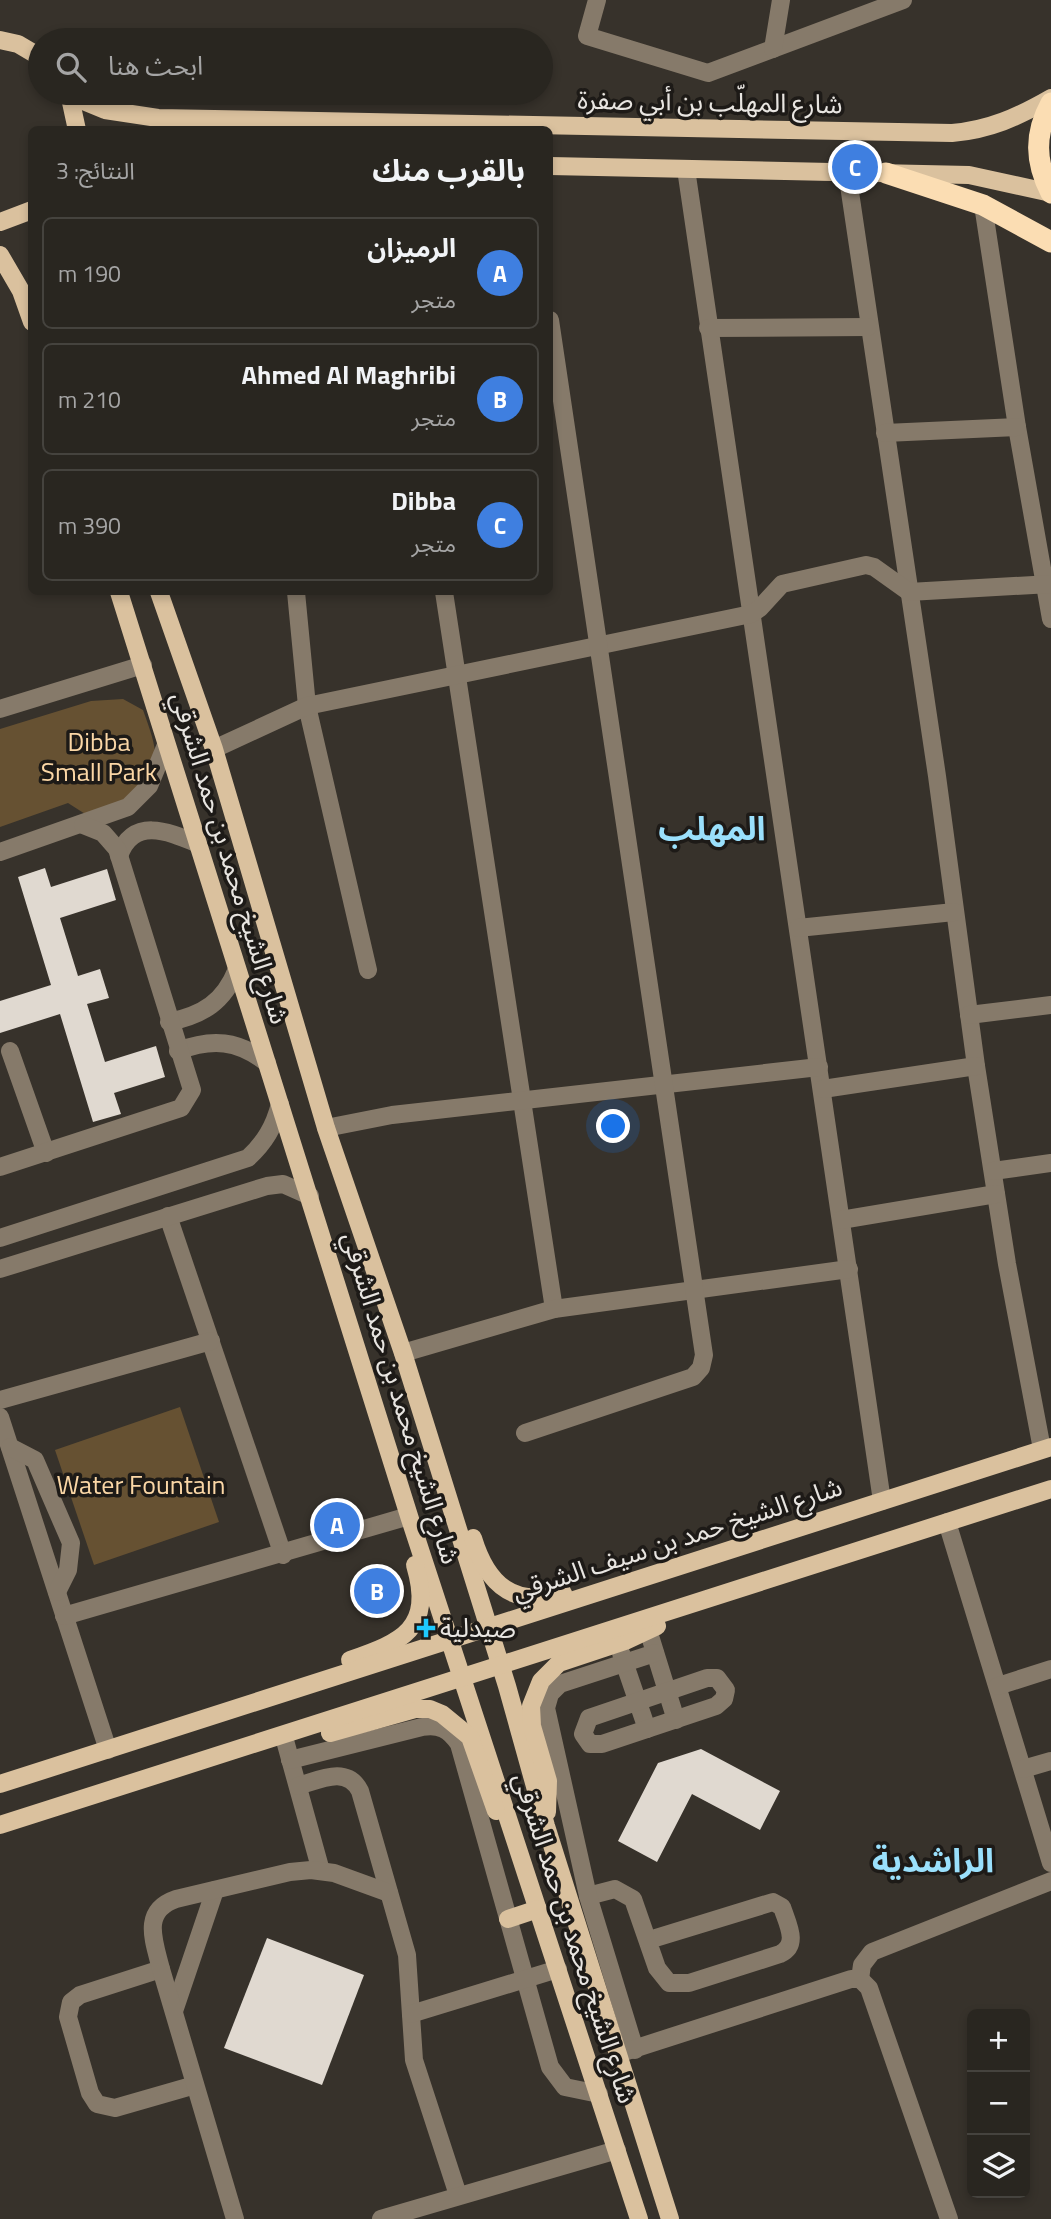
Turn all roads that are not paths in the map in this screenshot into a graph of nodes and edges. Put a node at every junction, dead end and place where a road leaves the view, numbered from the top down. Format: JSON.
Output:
{"nodes":[{"id":1,"x":597,"y":0,"type":"edge"},
{"id":2,"x":781,"y":0,"type":"edge"},
{"id":3,"x":903,"y":0,"type":"edge"},
{"id":4,"x":867,"y":7,"type":"edge"},
{"id":5,"x":0,"y":40,"type":"edge"},
{"id":6,"x":773,"y":49,"type":"junction"},
{"id":7,"x":28,"y":50,"type":"edge"},
{"id":8,"x":1051,"y":101,"type":"edge"},
{"id":9,"x":72,"y":105,"type":"edge"},
{"id":10,"x":94,"y":105,"type":"edge"},
{"id":11,"x":76,"y":126,"type":"edge"},
{"id":12,"x":553,"y":166,"type":"edge"},
{"id":13,"x":686,"y":169,"type":"junction"},
{"id":14,"x":847,"y":173,"type":"junction"},
{"id":15,"x":886,"y":173,"type":"junction"},
{"id":16,"x":1051,"y":193,"type":"edge"},
{"id":17,"x":983,"y":205,"type":"junction"},
{"id":18,"x":28,"y":212,"type":"edge"},
{"id":19,"x":0,"y":222,"type":"edge"},
{"id":20,"x":1051,"y":242,"type":"edge"},
{"id":21,"x":0,"y":255,"type":"edge"},
{"id":22,"x":28,"y":312,"type":"edge"},
{"id":23,"x":868,"y":327,"type":"junction"},
{"id":24,"x":709,"y":328,"type":"junction"},
{"id":25,"x":553,"y":340,"type":"edge"},
{"id":26,"x":1017,"y":427,"type":"junction"},
{"id":27,"x":885,"y":433,"type":"junction"},
{"id":28,"x":1049,"y":584,"type":"edge"},
{"id":29,"x":909,"y":593,"type":"junction"},
{"id":30,"x":120,"y":595,"type":"edge"},
{"id":31,"x":160,"y":595,"type":"edge"},
{"id":32,"x":296,"y":595,"type":"edge"},
{"id":33,"x":445,"y":595,"type":"edge"},
{"id":34,"x":751,"y":614,"type":"junction"},
{"id":35,"x":1051,"y":619,"type":"edge"},
{"id":36,"x":599,"y":645,"type":"junction"},
{"id":37,"x":143,"y":665,"type":"junction"},
{"id":38,"x":459,"y":675,"type":"junction"},
{"id":39,"x":307,"y":706,"type":"junction"},
{"id":40,"x":0,"y":709,"type":"edge"},
{"id":41,"x":166,"y":745,"type":"junction"},
{"id":42,"x":214,"y":749,"type":"junction"},
{"id":43,"x":83,"y":825,"type":"junction"},
{"id":44,"x":196,"y":843,"type":"junction"},
{"id":45,"x":0,"y":852,"type":"edge"},
{"id":46,"x":119,"y":856,"type":"junction"},
{"id":47,"x":954,"y":912,"type":"junction"},
{"id":48,"x":798,"y":928,"type":"junction"},
{"id":49,"x":237,"y":969,"type":"junction"},
{"id":50,"x":368,"y":970,"type":"dead end"},
{"id":51,"x":1051,"y":1005,"type":"edge"},
{"id":52,"x":969,"y":1015,"type":"junction"},
{"id":53,"x":169,"y":1022,"type":"junction"},
{"id":54,"x":9,"y":1051,"type":"dead end"},
{"id":55,"x":178,"y":1051,"type":"junction"},
{"id":56,"x":267,"y":1063,"type":"junction"},
{"id":57,"x":976,"y":1066,"type":"junction"},
{"id":58,"x":819,"y":1067,"type":"junction"},
{"id":59,"x":663,"y":1087,"type":"junction"},
{"id":60,"x":822,"y":1089,"type":"junction"},
{"id":61,"x":523,"y":1100,"type":"junction"},
{"id":62,"x":280,"y":1104,"type":"junction"},
{"id":63,"x":326,"y":1128,"type":"junction"},
{"id":64,"x":46,"y":1153,"type":"junction"},
{"id":65,"x":235,"y":1163,"type":"junction"},
{"id":66,"x":1051,"y":1163,"type":"edge"},
{"id":67,"x":0,"y":1167,"type":"edge"},
{"id":68,"x":993,"y":1171,"type":"junction"},
{"id":69,"x":244,"y":1192,"type":"junction"},
{"id":70,"x":996,"y":1194,"type":"junction"},
{"id":71,"x":310,"y":1196,"type":"junction"},
{"id":72,"x":167,"y":1216,"type":"junction"},
{"id":73,"x":841,"y":1220,"type":"junction"},
{"id":74,"x":1,"y":1237,"type":"edge"},
{"id":75,"x":0,"y":1269,"type":"edge"},
{"id":76,"x":849,"y":1269,"type":"junction"},
{"id":77,"x":693,"y":1290,"type":"junction"},
{"id":78,"x":554,"y":1309,"type":"junction"},
{"id":79,"x":211,"y":1341,"type":"junction"},
{"id":80,"x":403,"y":1353,"type":"junction"},
{"id":81,"x":0,"y":1400,"type":"edge"},
{"id":82,"x":0,"y":1417,"type":"edge"},
{"id":83,"x":525,"y":1433,"type":"dead end"},
{"id":84,"x":10,"y":1447,"type":"junction"},
{"id":85,"x":1047,"y":1448,"type":"edge"},
{"id":86,"x":437,"y":1461,"type":"junction"},
{"id":87,"x":395,"y":1469,"type":"junction"},
{"id":88,"x":1051,"y":1489,"type":"edge"},
{"id":89,"x":882,"y":1501,"type":"junction"},
{"id":90,"x":402,"y":1518,"type":"junction"},
{"id":91,"x":947,"y":1522,"type":"junction"},
{"id":92,"x":283,"y":1555,"type":"junction"},
{"id":93,"x":658,"y":1573,"type":"junction"},
{"id":94,"x":57,"y":1592,"type":"junction"},
{"id":95,"x":64,"y":1616,"type":"junction"},
{"id":96,"x":646,"y":1625,"type":"junction"},
{"id":97,"x":488,"y":1628,"type":"junction"},
{"id":98,"x":616,"y":1637,"type":"junction"},
{"id":99,"x":450,"y":1640,"type":"junction"},
{"id":100,"x":656,"y":1653,"type":"junction"},
{"id":101,"x":625,"y":1664,"type":"junction"},
{"id":102,"x":500,"y":1667,"type":"junction"},
{"id":103,"x":1051,"y":1669,"type":"edge"},
{"id":104,"x":463,"y":1679,"type":"junction"},
{"id":105,"x":998,"y":1686,"type":"junction"},
{"id":106,"x":667,"y":1691,"type":"junction"},
{"id":107,"x":288,"y":1692,"type":"junction"},
{"id":108,"x":638,"y":1701,"type":"junction"},
{"id":109,"x":676,"y":1720,"type":"junction"},
{"id":110,"x":647,"y":1729,"type":"junction"},
{"id":111,"x":290,"y":1735,"type":"junction"},
{"id":112,"x":108,"y":1750,"type":"junction"},
{"id":113,"x":290,"y":1760,"type":"junction"},
{"id":114,"x":1051,"y":1761,"type":"edge"},
{"id":115,"x":1023,"y":1769,"type":"junction"},
{"id":116,"x":0,"y":1784,"type":"edge"},
{"id":117,"x":298,"y":1786,"type":"junction"},
{"id":118,"x":0,"y":1825,"type":"edge"},
{"id":119,"x":546,"y":1826,"type":"junction"},
{"id":120,"x":517,"y":1843,"type":"junction"},
{"id":121,"x":1051,"y":1863,"type":"edge"},
{"id":122,"x":321,"y":1871,"type":"junction"},
{"id":123,"x":1051,"y":1881,"type":"edge"},
{"id":124,"x":215,"y":1890,"type":"junction"},
{"id":125,"x":389,"y":1893,"type":"junction"},
{"id":126,"x":588,"y":1896,"type":"junction"},
{"id":127,"x":538,"y":1909,"type":"junction"},
{"id":128,"x":508,"y":1919,"type":"junction"},
{"id":129,"x":649,"y":1940,"type":"junction"},
{"id":130,"x":161,"y":1969,"type":"junction"},
{"id":131,"x":558,"y":1969,"type":"junction"},
{"id":132,"x":524,"y":1978,"type":"junction"},
{"id":133,"x":860,"y":1979,"type":"junction"},
{"id":134,"x":174,"y":2011,"type":"junction"},
{"id":135,"x":411,"y":2014,"type":"junction"},
{"id":136,"x":626,"y":2052,"type":"junction"},
{"id":137,"x":195,"y":2085,"type":"junction"},
{"id":138,"x":599,"y":2094,"type":"junction"},
{"id":139,"x":617,"y":2150,"type":"junction"},
{"id":140,"x":458,"y":2195,"type":"junction"},
{"id":141,"x":235,"y":2219,"type":"edge"},
{"id":142,"x":381,"y":2219,"type":"edge"},
{"id":143,"x":639,"y":2219,"type":"edge"},
{"id":144,"x":670,"y":2219,"type":"edge"},
{"id":145,"x":949,"y":2219,"type":"edge"}],
"edges":[{"from":1,"to":6,"type":"street"},
{"from":2,"to":6,"type":"street"},
{"from":3,"to":4,"type":"street"},
{"from":4,"to":6,"type":"street"},
{"from":5,"to":7,"type":"main road"},
{"from":8,"to":10,"type":"main road","name":"شارع المهلّب بن أبي صفرة"},
{"from":8,"to":16,"type":"highway"},
{"from":9,"to":11,"type":"main road"},
{"from":12,"to":13,"type":"main road"},
{"from":13,"to":14,"type":"main road"},
{"from":13,"to":24,"type":"street"},
{"from":14,"to":15,"type":"main road"},
{"from":14,"to":23,"type":"street"},
{"from":15,"to":16,"type":"main road"},
{"from":15,"to":17,"type":"highway"},
{"from":17,"to":20,"type":"highway"},
{"from":17,"to":26,"type":"street"},
{"from":18,"to":19,"type":"main road"},
{"from":21,"to":22,"type":"main road"},
{"from":23,"to":24,"type":"street"},
{"from":23,"to":27,"type":"street"},
{"from":24,"to":34,"type":"street"},
{"from":25,"to":36,"type":"street"},
{"from":26,"to":27,"type":"street"},
{"from":26,"to":28,"type":"street"},
{"from":27,"to":29,"type":"street"},
{"from":28,"to":29,"type":"street"},
{"from":28,"to":35,"type":"street"},
{"from":29,"to":34,"type":"street"},
{"from":29,"to":47,"type":"street"},
{"from":30,"to":37,"type":"main road","name":"شارع الشيخ محمد بن حمد الشرقي"},
{"from":31,"to":42,"type":"main road","name":"شارع الشيخ محمد بن حمد الشرقي"},
{"from":32,"to":39,"type":"street"},
{"from":33,"to":38,"type":"street"},
{"from":34,"to":36,"type":"street"},
{"from":34,"to":48,"type":"street"},
{"from":36,"to":38,"type":"street"},
{"from":36,"to":59,"type":"street"},
{"from":37,"to":40,"type":"street"},
{"from":37,"to":41,"type":"main road","name":"شارع الشيخ محمد بن حمد الشرقي"},
{"from":38,"to":39,"type":"street"},
{"from":38,"to":61,"type":"street"},
{"from":39,"to":42,"type":"street"},
{"from":39,"to":50,"type":"street"},
{"from":41,"to":43,"type":"street"},
{"from":41,"to":44,"type":"main road","name":"شارع الشيخ محمد بن حمد الشرقي"},
{"from":42,"to":63,"type":"main road","name":"شارع الشيخ محمد بن حمد الشرقي"},
{"from":43,"to":45,"type":"street"},
{"from":43,"to":46,"type":"street"},
{"from":44,"to":46,"type":"street"},
{"from":44,"to":49,"type":"main road","name":"شارع الشيخ محمد بن حمد الشرقي"},
{"from":46,"to":53,"type":"street"},
{"from":47,"to":48,"type":"street"},
{"from":47,"to":52,"type":"street"},
{"from":48,"to":58,"type":"street"},
{"from":49,"to":53,"type":"street"},
{"from":49,"to":56,"type":"main road","name":"شارع الشيخ محمد بن حمد الشرقي"},
{"from":51,"to":52,"type":"street"},
{"from":52,"to":57,"type":"street"},
{"from":53,"to":55,"type":"street"},
{"from":54,"to":64,"type":"street"},
{"from":55,"to":56,"type":"street"},
{"from":55,"to":64,"type":"street"},
{"from":56,"to":62,"type":"main road","name":"شارع الشيخ محمد بن حمد الشرقي"},
{"from":57,"to":60,"type":"street"},
{"from":57,"to":68,"type":"street"},
{"from":58,"to":59,"type":"street"},
{"from":58,"to":60,"type":"street"},
{"from":59,"to":61,"type":"street"},
{"from":59,"to":77,"type":"street"},
{"from":60,"to":73,"type":"street"},
{"from":61,"to":63,"type":"street"},
{"from":61,"to":78,"type":"street"},
{"from":62,"to":65,"type":"street"},
{"from":62,"to":71,"type":"main road","name":"شارع الشيخ محمد بن حمد الشرقي"},
{"from":63,"to":80,"type":"main road","name":"شارع الشيخ محمد بن حمد الشرقي"},
{"from":64,"to":67,"type":"street"},
{"from":65,"to":69,"type":"street"},
{"from":65,"to":74,"type":"street"},
{"from":66,"to":68,"type":"street"},
{"from":68,"to":70,"type":"street"},
{"from":69,"to":71,"type":"street"},
{"from":69,"to":72,"type":"street"},
{"from":70,"to":73,"type":"street"},
{"from":70,"to":85,"type":"street"},
{"from":71,"to":87,"type":"main road","name":"شارع الشيخ محمد بن حمد الشرقي"},
{"from":72,"to":75,"type":"street"},
{"from":72,"to":79,"type":"street"},
{"from":73,"to":76,"type":"street"},
{"from":76,"to":77,"type":"street"},
{"from":76,"to":89,"type":"street"},
{"from":77,"to":78,"type":"street"},
{"from":77,"to":83,"type":"street"},
{"from":78,"to":80,"type":"street"},
{"from":79,"to":81,"type":"street"},
{"from":79,"to":92,"type":"street"},
{"from":80,"to":86,"type":"main road","name":"شارع الشيخ محمد بن حمد الشرقي"},
{"from":82,"to":84,"type":"street"},
{"from":84,"to":94,"type":"street"},
{"from":84,"to":94,"type":"street"},
{"from":85,"to":89,"type":"main road","name":"شارع الشيخ حمد بن سيف الشرقي"},
{"from":86,"to":93,"type":"main road"},
{"from":86,"to":97,"type":"main road","name":"شارع الشيخ محمد بن حمد الشرقي"},
{"from":87,"to":90,"type":"main road"},
{"from":87,"to":99,"type":"main road","name":"شارع الشيخ محمد بن حمد الشرقي"},
{"from":88,"to":91,"type":"main road"},
{"from":89,"to":93,"type":"main road","name":"شارع الشيخ حمد بن سيف الشرقي"},
{"from":90,"to":92,"type":"street"},
{"from":90,"to":107,"type":"main road"},
{"from":91,"to":96,"type":"main road"},
{"from":91,"to":105,"type":"street"},
{"from":92,"to":95,"type":"street"},
{"from":93,"to":97,"type":"main road","name":"شارع الشيخ حمد بن سيف الشرقي"},
{"from":94,"to":95,"type":"street"},
{"from":95,"to":112,"type":"street"},
{"from":96,"to":98,"type":"main road"},
{"from":96,"to":100,"type":"street"},
{"from":97,"to":99,"type":"main road","name":"شارع الشيخ حمد بن سيف الشرقي"},
{"from":97,"to":102,"type":"main road","name":"شارع الشيخ محمد بن حمد الشرقي"},
{"from":98,"to":101,"type":"street"},
{"from":98,"to":102,"type":"main road"},
{"from":98,"to":119,"type":"main road"},
{"from":99,"to":104,"type":"main road","name":"شارع الشيخ محمد بن حمد الشرقي"},
{"from":99,"to":107,"type":"main road","name":"شارع الشيخ حمد بن سيف الشرقي"},
{"from":100,"to":101,"type":"street"},
{"from":100,"to":106,"type":"street"},
{"from":101,"to":108,"type":"street"},
{"from":101,"to":126,"type":"street"},
{"from":102,"to":104,"type":"main road"},
{"from":102,"to":119,"type":"main road","name":"شارع الشيخ محمد بن حمد الشرقي"},
{"from":103,"to":105,"type":"street"},
{"from":104,"to":111,"type":"main road"},
{"from":104,"to":120,"type":"main road","name":"شارع الشيخ محمد بن حمد الشرقي"},
{"from":105,"to":115,"type":"street"},
{"from":106,"to":108,"type":"street"},
{"from":106,"to":109,"type":"street"},
{"from":106,"to":109,"type":"street"},
{"from":107,"to":112,"type":"main road","name":"شارع الشيخ حمد بن سيف الشرقي"},
{"from":108,"to":110,"type":"street"},
{"from":108,"to":110,"type":"street"},
{"from":109,"to":110,"type":"street"},
{"from":111,"to":113,"type":"street"},
{"from":111,"to":118,"type":"main road"},
{"from":111,"to":120,"type":"main road"},
{"from":112,"to":116,"type":"main road","name":"شارع الشيخ حمد بن سيف الشرقي"},
{"from":113,"to":117,"type":"street"},
{"from":113,"to":128,"type":"street"},
{"from":114,"to":115,"type":"street"},
{"from":115,"to":121,"type":"street"},
{"from":117,"to":122,"type":"street"},
{"from":117,"to":125,"type":"street"},
{"from":119,"to":136,"type":"main road","name":"شارع الشيخ محمد بن حمد الشرقي"},
{"from":120,"to":127,"type":"main road","name":"شارع الشيخ محمد بن حمد الشرقي"},
{"from":122,"to":124,"type":"street"},
{"from":122,"to":125,"type":"street"},
{"from":123,"to":133,"type":"street"},
{"from":124,"to":130,"type":"street"},
{"from":124,"to":134,"type":"street"},
{"from":125,"to":135,"type":"street"},
{"from":126,"to":129,"type":"street"},
{"from":126,"to":136,"type":"street"},
{"from":127,"to":128,"type":"main road"},
{"from":127,"to":131,"type":"main road","name":"شارع الشيخ محمد بن حمد الشرقي"},
{"from":128,"to":132,"type":"street"},
{"from":129,"to":129,"type":"street"},
{"from":130,"to":134,"type":"street"},
{"from":130,"to":137,"type":"street"},
{"from":131,"to":132,"type":"street"},
{"from":131,"to":138,"type":"main road","name":"شارع الشيخ محمد بن حمد الشرقي"},
{"from":132,"to":135,"type":"street"},
{"from":132,"to":138,"type":"street"},
{"from":133,"to":136,"type":"street"},
{"from":133,"to":145,"type":"street"},
{"from":134,"to":137,"type":"street"},
{"from":135,"to":140,"type":"street"},
{"from":136,"to":144,"type":"main road","name":"شارع الشيخ محمد بن حمد الشرقي"},
{"from":137,"to":141,"type":"street"},
{"from":138,"to":139,"type":"main road","name":"شارع الشيخ محمد بن حمد الشرقي"},
{"from":139,"to":140,"type":"street"},
{"from":139,"to":143,"type":"main road","name":"شارع الشيخ محمد بن حمد الشرقي"},
{"from":140,"to":142,"type":"street"}]}
